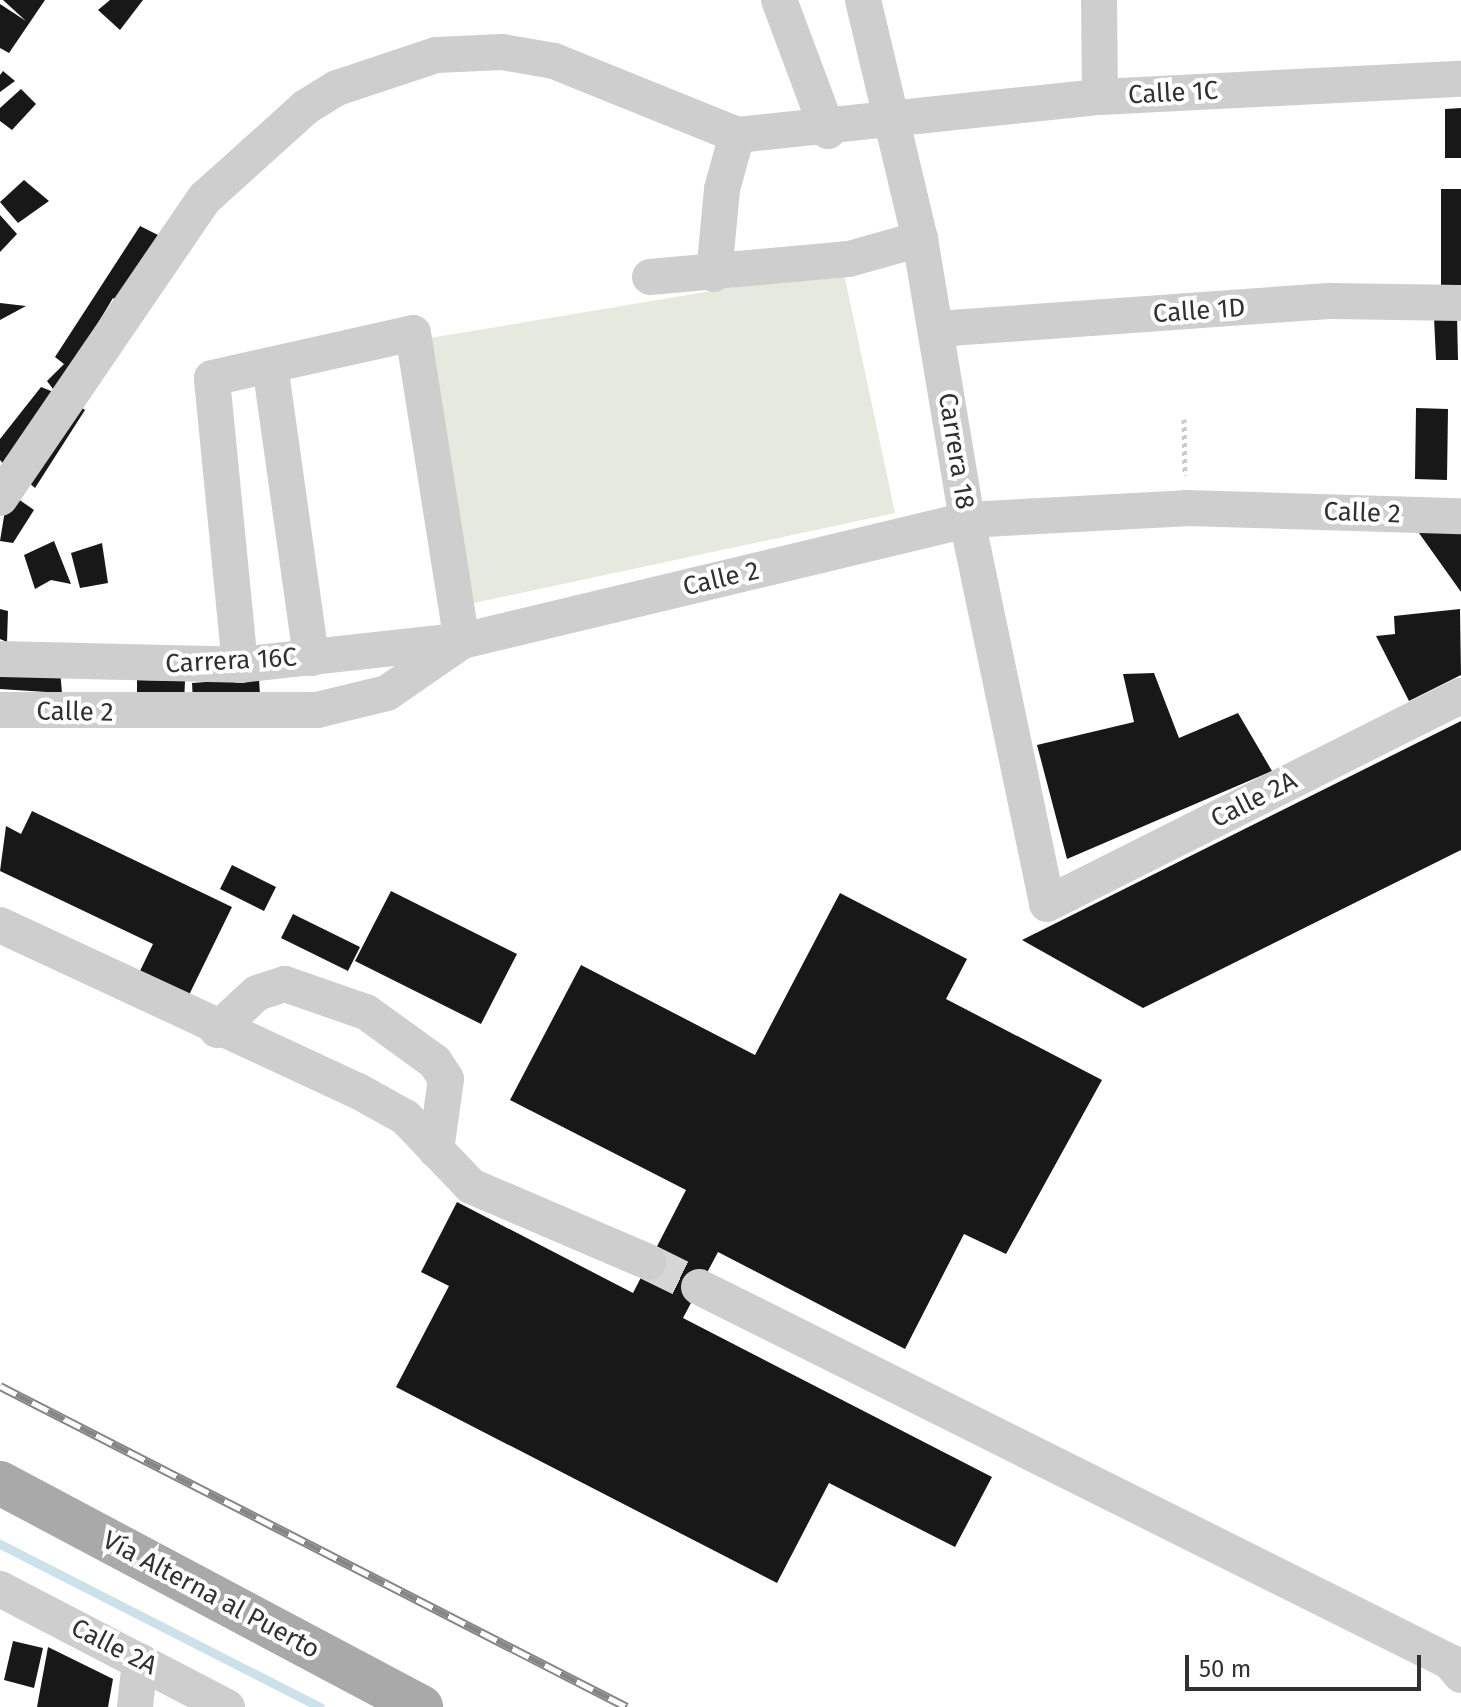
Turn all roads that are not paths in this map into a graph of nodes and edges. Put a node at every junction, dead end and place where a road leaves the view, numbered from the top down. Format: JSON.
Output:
{"nodes":[{"id":1,"x":779,"y":0,"type":"edge"},
{"id":2,"x":863,"y":0,"type":"edge"},
{"id":3,"x":1099,"y":0,"type":"edge"},
{"id":4,"x":1461,"y":79,"type":"edge"},
{"id":5,"x":1100,"y":97,"type":"junction"},
{"id":6,"x":886,"y":118,"type":"junction"},
{"id":7,"x":828,"y":131,"type":"junction"},
{"id":8,"x":737,"y":135,"type":"junction"},
{"id":9,"x":920,"y":239,"type":"junction"},
{"id":10,"x":714,"y":274,"type":"junction"},
{"id":11,"x":650,"y":277,"type":"dead end"},
{"id":12,"x":1461,"y":303,"type":"edge"},
{"id":13,"x":937,"y":329,"type":"junction"},
{"id":14,"x":270,"y":365,"type":"junction"},
{"id":15,"x":0,"y":498,"type":"edge"},
{"id":16,"x":1461,"y":516,"type":"edge"},
{"id":17,"x":967,"y":520,"type":"junction"},
{"id":18,"x":462,"y":641,"type":"junction"},
{"id":19,"x":311,"y":658,"type":"junction"},
{"id":20,"x":0,"y":659,"type":"edge"},
{"id":21,"x":240,"y":665,"type":"junction"},
{"id":22,"x":1461,"y":696,"type":"edge"},
{"id":23,"x":0,"y":710,"type":"edge"},
{"id":24,"x":1047,"y":904,"type":"joint"},
{"id":25,"x":0,"y":925,"type":"edge"},
{"id":26,"x":217,"y":1030,"type":"junction"},
{"id":27,"x":436,"y":1150,"type":"junction"},
{"id":28,"x":648,"y":1262,"type":"tunnel mouth"},
{"id":29,"x":699,"y":1287,"type":"tunnel mouth"},
{"id":30,"x":0,"y":1483,"type":"edge"},
{"id":31,"x":0,"y":1589,"type":"edge"},
{"id":32,"x":140,"y":1661,"type":"junction"},
{"id":33,"x":1461,"y":1675,"type":"edge"},
{"id":34,"x":135,"y":1707,"type":"edge"},
{"id":35,"x":227,"y":1707,"type":"edge"},
{"id":36,"x":421,"y":1707,"type":"edge"}],
"edges":[{"from":1,"to":7,"type":"street"},
{"from":2,"to":6,"type":"street","name":"Carrera 18"},
{"from":3,"to":5,"type":"street"},
{"from":4,"to":5,"type":"street","name":"Calle 1C"},
{"from":5,"to":6,"type":"street","name":"Calle 1C"},
{"from":6,"to":7,"type":"street","name":"Calle 1C"},
{"from":6,"to":9,"type":"street","name":"Carrera 18"},
{"from":7,"to":8,"type":"street","name":"Calle 1C"},
{"from":8,"to":10,"type":"street"},
{"from":8,"to":15,"type":"street"},
{"from":9,"to":10,"type":"street"},
{"from":9,"to":13,"type":"street","name":"Carrera 18"},
{"from":10,"to":11,"type":"street"},
{"from":12,"to":13,"type":"street","name":"Calle 1D"},
{"from":13,"to":17,"type":"street","name":"Carrera 18"},
{"from":14,"to":18,"type":"street"},
{"from":14,"to":19,"type":"street"},
{"from":14,"to":21,"type":"street"},
{"from":16,"to":17,"type":"street","name":"Calle 2"},
{"from":17,"to":18,"type":"street","name":"Calle 2"},
{"from":17,"to":24,"type":"street","name":"Carrera 18"},
{"from":18,"to":19,"type":"street","name":"Carrera 16C"},
{"from":18,"to":23,"type":"street","name":"Calle 2"},
{"from":19,"to":21,"type":"street","name":"Carrera 16C"},
{"from":20,"to":21,"type":"street","name":"Carrera 16C"},
{"from":22,"to":24,"type":"street","name":"Calle 2A"},
{"from":25,"to":26,"type":"street"},
{"from":26,"to":27,"type":"street"},
{"from":26,"to":27,"type":"street"},
{"from":27,"to":28,"type":"street"},
{"from":29,"to":33,"type":"street"},
{"from":30,"to":36,"type":"main road","name":"Vía Alterna al Puerto"},
{"from":31,"to":32,"type":"street","name":"Calle 2A"},
{"from":32,"to":34,"type":"street"},
{"from":32,"to":35,"type":"street","name":"Calle 2A"}]}
